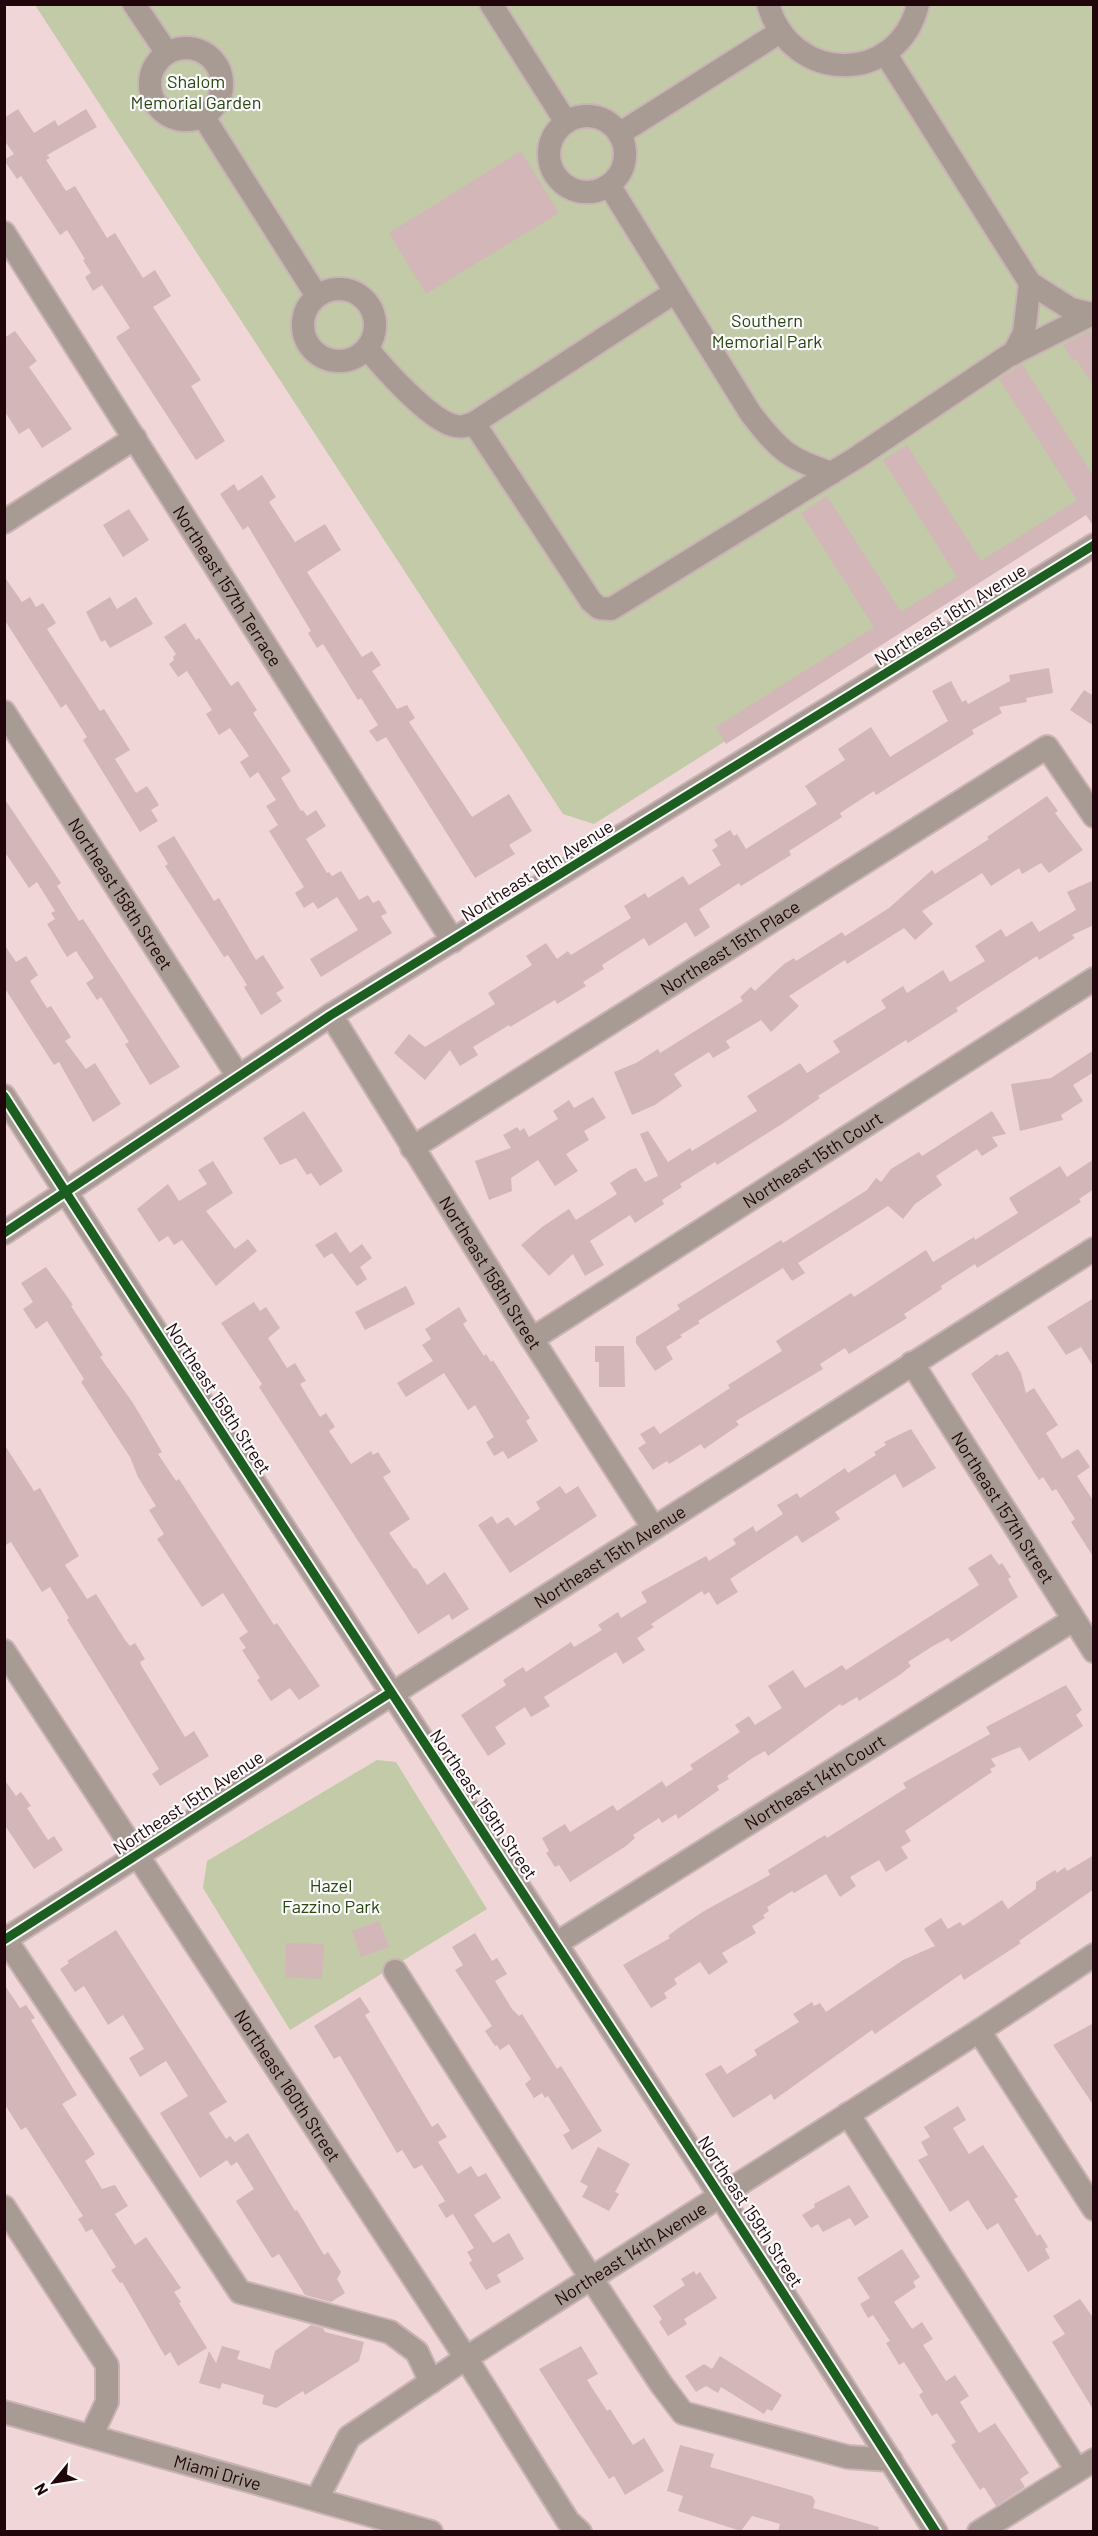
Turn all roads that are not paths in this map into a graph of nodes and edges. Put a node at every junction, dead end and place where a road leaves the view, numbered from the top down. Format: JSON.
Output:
{"nodes":[{"id":1,"x":134,"y":4,"type":"edge"},
{"id":2,"x":491,"y":4,"type":"edge"},
{"id":3,"x":768,"y":4,"type":"edge"},
{"id":4,"x":918,"y":4,"type":"edge"},
{"id":5,"x":780,"y":32,"type":"junction"},
{"id":6,"x":167,"y":53,"type":"junction"},
{"id":7,"x":885,"y":53,"type":"junction"},
{"id":8,"x":203,"y":116,"type":"junction"},
{"id":9,"x":566,"y":122,"type":"junction"},
{"id":10,"x":620,"y":134,"type":"junction"},
{"id":11,"x":609,"y":185,"type":"junction"},
{"id":12,"x":4,"y":233,"type":"edge"},
{"id":13,"x":1030,"y":284,"type":"junction"},
{"id":14,"x":675,"y":292,"type":"junction"},
{"id":15,"x":316,"y":296,"type":"junction"},
{"id":16,"x":1093,"y":314,"type":"edge"},
{"id":17,"x":367,"y":348,"type":"junction"},
{"id":18,"x":1013,"y":354,"type":"junction"},
{"id":19,"x":474,"y":423,"type":"junction"},
{"id":20,"x":135,"y":438,"type":"junction"},
{"id":21,"x":832,"y":473,"type":"junction"},
{"id":22,"x":4,"y":522,"type":"edge"},
{"id":23,"x":1094,"y":545,"type":"edge"},
{"id":24,"x":4,"y":712,"type":"edge"},
{"id":25,"x":1094,"y":816,"type":"edge"},
{"id":26,"x":453,"y":941,"type":"junction"},
{"id":27,"x":1094,"y":979,"type":"edge"},
{"id":28,"x":331,"y":1015,"type":"junction"},
{"id":29,"x":237,"y":1076,"type":"junction"},
{"id":30,"x":4,"y":1096,"type":"edge"},
{"id":31,"x":412,"y":1148,"type":"junction"},
{"id":32,"x":66,"y":1193,"type":"junction"},
{"id":33,"x":4,"y":1233,"type":"edge"},
{"id":34,"x":1094,"y":1249,"type":"edge"},
{"id":35,"x":532,"y":1339,"type":"junction"},
{"id":36,"x":912,"y":1363,"type":"junction"},
{"id":37,"x":653,"y":1527,"type":"junction"},
{"id":38,"x":1073,"y":1620,"type":"junction"},
{"id":39,"x":4,"y":1651,"type":"edge"},
{"id":40,"x":1094,"y":1651,"type":"edge"},
{"id":41,"x":390,"y":1693,"type":"junction"},
{"id":42,"x":136,"y":1855,"type":"junction"},
{"id":43,"x":5,"y":1938,"type":"edge"},
{"id":44,"x":557,"y":1943,"type":"junction"},
{"id":45,"x":1094,"y":1955,"type":"edge"},
{"id":46,"x":395,"y":1971,"type":"dead end"},
{"id":47,"x":979,"y":2031,"type":"junction"},
{"id":48,"x":848,"y":2114,"type":"junction"},
{"id":49,"x":721,"y":2194,"type":"junction"},
{"id":50,"x":1094,"y":2209,"type":"edge"},
{"id":51,"x":6,"y":2211,"type":"edge"},
{"id":52,"x":591,"y":2278,"type":"junction"},
{"id":53,"x":466,"y":2358,"type":"junction"},
{"id":54,"x":431,"y":2382,"type":"junction"},
{"id":55,"x":4,"y":2412,"type":"edge"},
{"id":56,"x":91,"y":2436,"type":"junction"},
{"id":57,"x":891,"y":2460,"type":"junction"},
{"id":58,"x":1085,"y":2465,"type":"edge"},
{"id":59,"x":317,"y":2499,"type":"junction"},
{"id":60,"x":572,"y":2528,"type":"edge"},
{"id":61,"x":431,"y":2532,"type":"edge"},
{"id":62,"x":936,"y":2532,"type":"edge"},
{"id":63,"x":979,"y":2532,"type":"edge"}],
"edges":[{"from":1,"to":6,"type":"street"},
{"from":2,"to":9,"type":"street"},
{"from":3,"to":5,"type":"street"},
{"from":4,"to":7,"type":"street"},
{"from":5,"to":7,"type":"street"},
{"from":5,"to":10,"type":"street"},
{"from":6,"to":8,"type":"street"},
{"from":6,"to":8,"type":"street"},
{"from":7,"to":13,"type":"street"},
{"from":8,"to":15,"type":"street"},
{"from":9,"to":10,"type":"street"},
{"from":9,"to":11,"type":"street"},
{"from":10,"to":11,"type":"street"},
{"from":11,"to":14,"type":"street"},
{"from":12,"to":20,"type":"street","name":"Northeast 157th Terrace"},
{"from":13,"to":16,"type":"street"},
{"from":13,"to":18,"type":"street"},
{"from":14,"to":19,"type":"street"},
{"from":14,"to":21,"type":"street"},
{"from":15,"to":17,"type":"street"},
{"from":15,"to":17,"type":"street"},
{"from":16,"to":18,"type":"street"},
{"from":17,"to":19,"type":"street"},
{"from":18,"to":21,"type":"street"},
{"from":19,"to":21,"type":"street"},
{"from":20,"to":22,"type":"street"},
{"from":20,"to":26,"type":"street","name":"Northeast 157th Terrace"},
{"from":23,"to":26,"type":"street","name":"Northeast 16th Avenue"},
{"from":24,"to":29,"type":"street","name":"Northeast 158th Street"},
{"from":25,"to":31,"type":"street","name":"Northeast 15th Place"},
{"from":26,"to":28,"type":"street","name":"Northeast 16th Avenue"},
{"from":27,"to":35,"type":"street","name":"Northeast 15th Court"},
{"from":28,"to":29,"type":"street","name":"Northeast 16th Avenue"},
{"from":28,"to":31,"type":"street","name":"Northeast 158th Street"},
{"from":29,"to":32,"type":"street","name":"Northeast 16th Avenue"},
{"from":30,"to":32,"type":"street","name":"Northeast 159th Street"},
{"from":31,"to":35,"type":"street","name":"Northeast 158th Street"},
{"from":32,"to":33,"type":"street","name":"Northeast 16th Avenue"},
{"from":32,"to":41,"type":"street","name":"Northeast 159th Street"},
{"from":34,"to":36,"type":"street","name":"Northeast 15th Avenue"},
{"from":35,"to":37,"type":"street","name":"Northeast 158th Street"},
{"from":36,"to":37,"type":"street","name":"Northeast 15th Avenue"},
{"from":36,"to":38,"type":"street","name":"Northeast 157th Street"},
{"from":37,"to":41,"type":"street","name":"Northeast 15th Avenue"},
{"from":38,"to":40,"type":"street","name":"Northeast 157th Street"},
{"from":38,"to":44,"type":"street","name":"Northeast 14th Court"},
{"from":39,"to":42,"type":"street","name":"Northeast 160th Street"},
{"from":41,"to":42,"type":"street","name":"Northeast 15th Avenue"},
{"from":41,"to":44,"type":"street","name":"Northeast 159th Street"},
{"from":42,"to":43,"type":"street","name":"Northeast 15th Avenue"},
{"from":42,"to":53,"type":"street","name":"Northeast 160th Street"},
{"from":43,"to":54,"type":"street"},
{"from":44,"to":49,"type":"street","name":"Northeast 159th Street"},
{"from":45,"to":47,"type":"street","name":"Northeast 14th Avenue"},
{"from":46,"to":52,"type":"street"},
{"from":47,"to":48,"type":"street","name":"Northeast 14th Avenue"},
{"from":47,"to":50,"type":"street"},
{"from":48,"to":49,"type":"street","name":"Northeast 14th Avenue"},
{"from":48,"to":58,"type":"street"},
{"from":49,"to":52,"type":"street","name":"Northeast 14th Avenue"},
{"from":49,"to":57,"type":"street","name":"Northeast 159th Street"},
{"from":51,"to":56,"type":"street"},
{"from":52,"to":53,"type":"street","name":"Northeast 14th Avenue"},
{"from":52,"to":57,"type":"street"},
{"from":53,"to":54,"type":"street","name":"Northeast 14th Avenue"},
{"from":53,"to":60,"type":"street","name":"Northeast 160th Street"},
{"from":54,"to":59,"type":"street","name":"Northeast 14th Avenue"},
{"from":55,"to":56,"type":"street","name":"Miami Drive"},
{"from":56,"to":59,"type":"street","name":"Miami Drive"},
{"from":57,"to":62,"type":"street","name":"Northeast 159th Street"},
{"from":58,"to":63,"type":"street"},
{"from":59,"to":61,"type":"street","name":"Miami Drive"}]}
